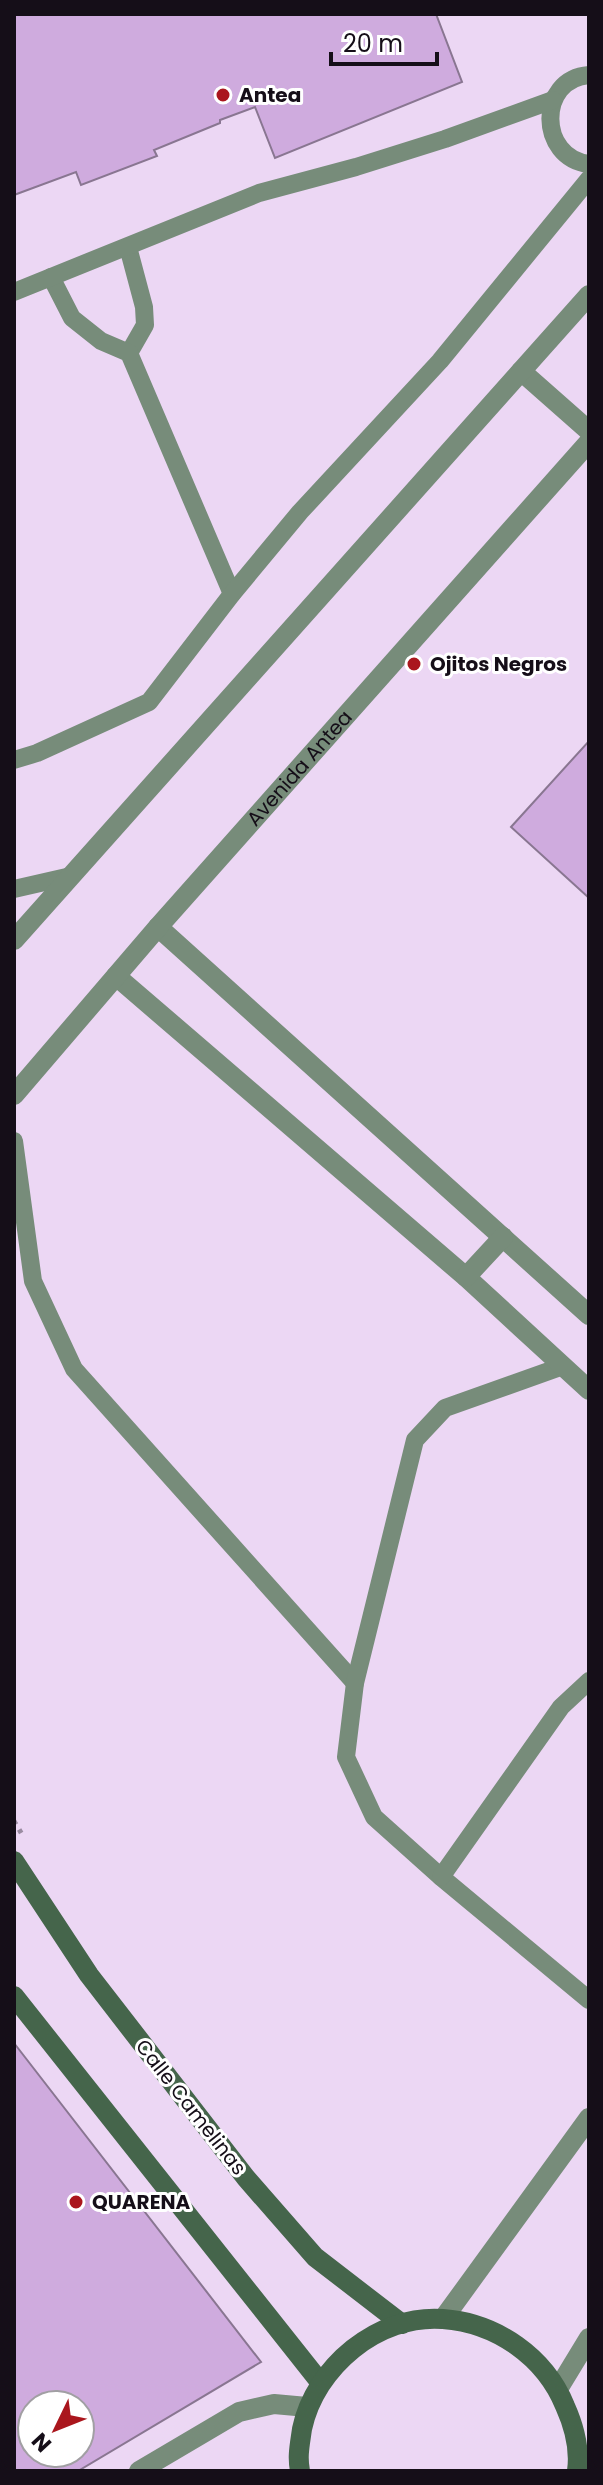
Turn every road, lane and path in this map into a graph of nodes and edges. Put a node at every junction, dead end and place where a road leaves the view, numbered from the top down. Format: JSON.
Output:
{"nodes":[{"id":1,"x":589,"y":75,"type":"edge"},
{"id":2,"x":553,"y":100,"type":"junction"},
{"id":3,"x":589,"y":164,"type":"edge"},
{"id":4,"x":589,"y":179,"type":"edge"},
{"id":5,"x":128,"y":247,"type":"junction"},
{"id":6,"x":51,"y":277,"type":"junction"},
{"id":7,"x":14,"y":292,"type":"edge"},
{"id":8,"x":589,"y":295,"type":"edge"},
{"id":9,"x":129,"y":353,"type":"junction"},
{"id":10,"x":521,"y":371,"type":"junction"},
{"id":11,"x":589,"y":431,"type":"edge"},
{"id":12,"x":589,"y":442,"type":"edge"},
{"id":13,"x":232,"y":594,"type":"junction"},
{"id":14,"x":14,"y":760,"type":"edge"},
{"id":15,"x":71,"y":876,"type":"junction"},
{"id":16,"x":14,"y":889,"type":"edge"},
{"id":17,"x":158,"y":927,"type":"junction"},
{"id":18,"x":14,"y":940,"type":"edge"},
{"id":19,"x":116,"y":976,"type":"junction"},
{"id":20,"x":14,"y":1095,"type":"edge"},
{"id":21,"x":14,"y":1141,"type":"edge"},
{"id":22,"x":503,"y":1237,"type":"junction"},
{"id":23,"x":466,"y":1277,"type":"junction"},
{"id":24,"x":589,"y":1315,"type":"edge"},
{"id":25,"x":563,"y":1366,"type":"junction"},
{"id":26,"x":589,"y":1390,"type":"edge"},
{"id":27,"x":589,"y":1681,"type":"edge"},
{"id":28,"x":355,"y":1683,"type":"junction"},
{"id":29,"x":14,"y":1861,"type":"edge"},
{"id":30,"x":441,"y":1877,"type":"junction"},
{"id":31,"x":589,"y":2000,"type":"edge"},
{"id":32,"x":15,"y":2001,"type":"edge"},
{"id":33,"x":589,"y":2118,"type":"edge"},
{"id":34,"x":443,"y":2319,"type":"junction"},
{"id":35,"x":402,"y":2324,"type":"junction"},
{"id":36,"x":589,"y":2338,"type":"edge"},
{"id":37,"x":320,"y":2382,"type":"junction"},
{"id":38,"x":558,"y":2389,"type":"junction"},
{"id":39,"x":307,"y":2407,"type":"junction"},
{"id":40,"x":139,"y":2471,"type":"edge"},
{"id":41,"x":300,"y":2471,"type":"edge"},
{"id":42,"x":577,"y":2471,"type":"edge"}],
"edges":[{"from":1,"to":2,"type":"lane"},
{"from":2,"to":3,"type":"lane"},
{"from":2,"to":5,"type":"lane"},
{"from":4,"to":13,"type":"lane"},
{"from":5,"to":6,"type":"lane"},
{"from":5,"to":9,"type":"lane"},
{"from":6,"to":7,"type":"lane"},
{"from":6,"to":9,"type":"lane"},
{"from":8,"to":10,"type":"street"},
{"from":9,"to":13,"type":"lane"},
{"from":10,"to":11,"type":"street"},
{"from":10,"to":15,"type":"street"},
{"from":12,"to":17,"type":"street","name":"Avenida Antea"},
{"from":13,"to":14,"type":"lane"},
{"from":15,"to":16,"type":"lane"},
{"from":15,"to":18,"type":"street"},
{"from":17,"to":19,"type":"street","name":"Avenida Antea"},
{"from":17,"to":22,"type":"street"},
{"from":19,"to":20,"type":"street","name":"Avenida Antea"},
{"from":19,"to":23,"type":"street"},
{"from":21,"to":28,"type":"lane"},
{"from":22,"to":23,"type":"street"},
{"from":22,"to":24,"type":"street"},
{"from":23,"to":25,"type":"street"},
{"from":25,"to":26,"type":"street"},
{"from":25,"to":28,"type":"lane"},
{"from":27,"to":30,"type":"lane"},
{"from":28,"to":30,"type":"lane"},
{"from":29,"to":35,"type":"main road","name":"Calle Camelinas"},
{"from":30,"to":31,"type":"lane"},
{"from":32,"to":37,"type":"main road"},
{"from":33,"to":34,"type":"street"},
{"from":34,"to":35,"type":"main road"},
{"from":34,"to":38,"type":"main road"},
{"from":35,"to":37,"type":"main road"},
{"from":36,"to":38,"type":"street"},
{"from":37,"to":39,"type":"main road"},
{"from":38,"to":42,"type":"main road"},
{"from":39,"to":40,"type":"street"},
{"from":39,"to":41,"type":"main road"}]}
